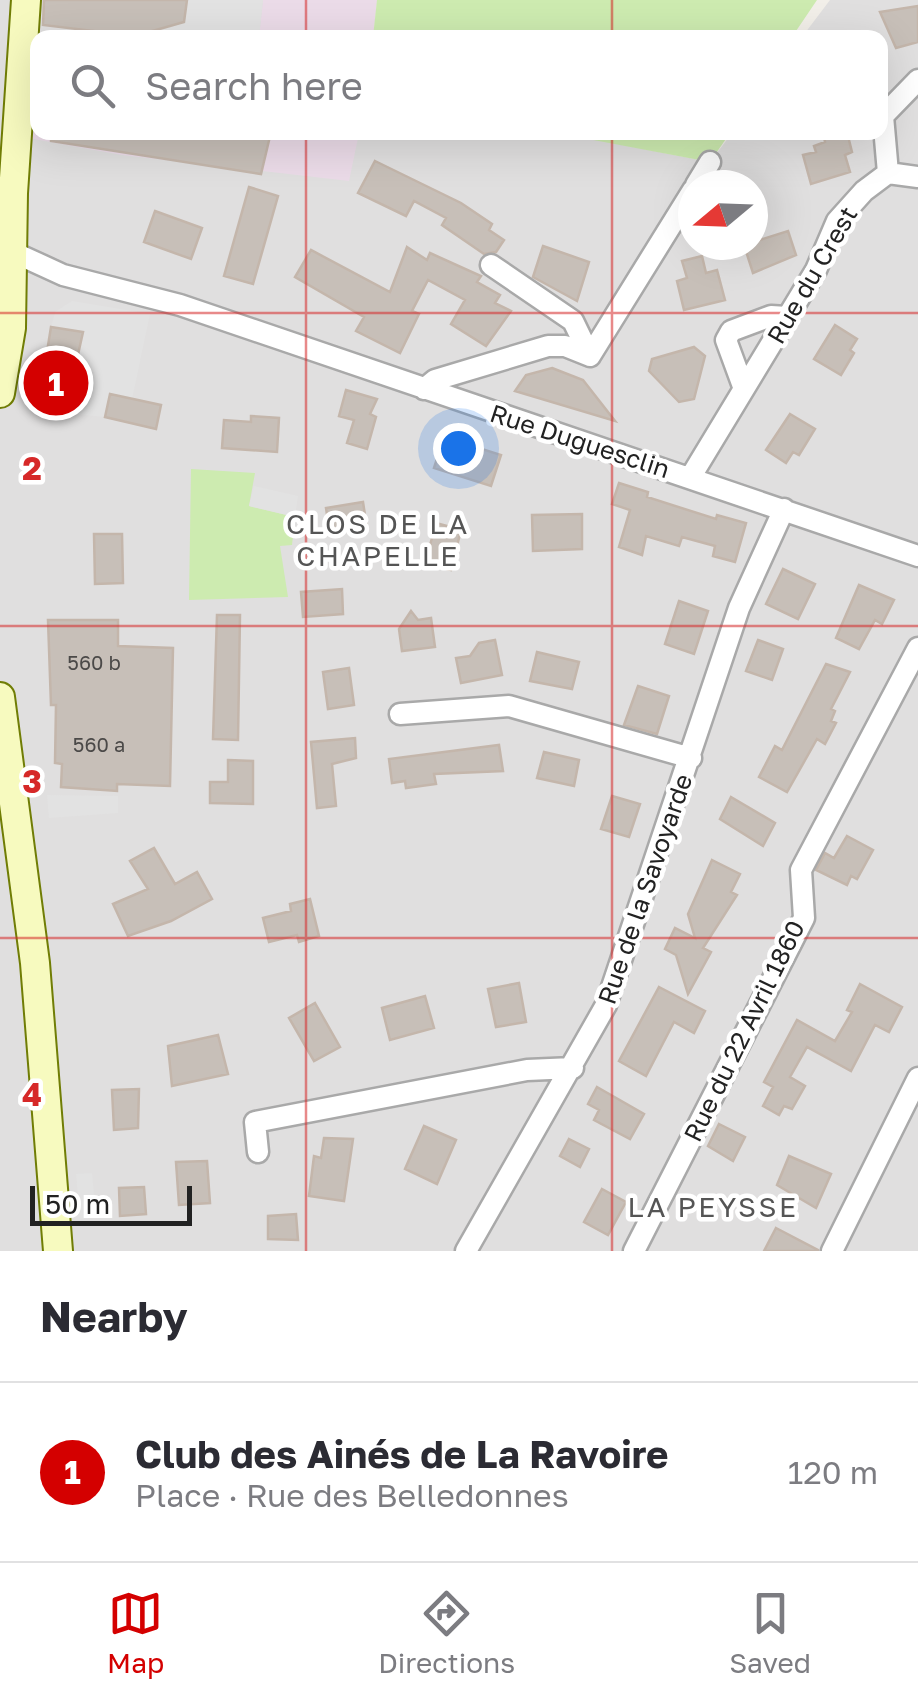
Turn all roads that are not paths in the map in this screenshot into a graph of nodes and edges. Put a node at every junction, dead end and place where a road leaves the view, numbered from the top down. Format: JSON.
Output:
{"nodes":[{"id":1,"x":26,"y":0,"type":"edge"},
{"id":2,"x":918,"y":80,"type":"edge"},
{"id":3,"x":888,"y":112,"type":"edge"},
{"id":4,"x":886,"y":140,"type":"edge"},
{"id":5,"x":710,"y":162,"type":"dead end"},
{"id":6,"x":705,"y":170,"type":"edge"},
{"id":7,"x":888,"y":173,"type":"junction"},
{"id":8,"x":918,"y":177,"type":"edge"},
{"id":9,"x":678,"y":213,"type":"edge"},
{"id":10,"x":7,"y":248,"type":"edge"},
{"id":11,"x":490,"y":265,"type":"dead end"},
{"id":12,"x":787,"y":317,"type":"junction"},
{"id":13,"x":590,"y":356,"type":"junction"},
{"id":14,"x":424,"y":389,"type":"junction"},
{"id":15,"x":744,"y":390,"type":"junction"},
{"id":16,"x":0,"y":393,"type":"edge"},
{"id":17,"x":690,"y":478,"type":"junction"},
{"id":18,"x":784,"y":509,"type":"junction"},
{"id":19,"x":918,"y":556,"type":"edge"},
{"id":20,"x":918,"y":648,"type":"edge"},
{"id":21,"x":0,"y":697,"type":"edge"},
{"id":22,"x":400,"y":714,"type":"dead end"},
{"id":23,"x":691,"y":758,"type":"junction"},
{"id":24,"x":573,"y":1068,"type":"junction"},
{"id":25,"x":918,"y":1078,"type":"edge"},
{"id":26,"x":258,"y":1152,"type":"dead end"},
{"id":27,"x":58,"y":1251,"type":"edge"},
{"id":28,"x":466,"y":1251,"type":"edge"},
{"id":29,"x":634,"y":1251,"type":"edge"},
{"id":30,"x":832,"y":1251,"type":"edge"}],
"edges":[{"from":1,"to":10,"type":"main road"},
{"from":2,"to":3,"type":"street"},
{"from":4,"to":7,"type":"street"},
{"from":5,"to":6,"type":"street"},
{"from":7,"to":8,"type":"street"},
{"from":7,"to":12,"type":"street","name":"Rue du Crest"},
{"from":9,"to":13,"type":"street"},
{"from":10,"to":14,"type":"street","name":"Rue Duguesclin"},
{"from":10,"to":16,"type":"main road"},
{"from":11,"to":13,"type":"street"},
{"from":12,"to":15,"type":"street","name":"Rue du Crest"},
{"from":12,"to":15,"type":"street"},
{"from":13,"to":14,"type":"street"},
{"from":14,"to":17,"type":"street","name":"Rue Duguesclin"},
{"from":15,"to":17,"type":"street","name":"Rue du Crest"},
{"from":17,"to":18,"type":"street","name":"Rue Duguesclin"},
{"from":18,"to":19,"type":"street","name":"Rue Duguesclin"},
{"from":18,"to":23,"type":"street","name":"Rue de la Savoyarde"},
{"from":20,"to":29,"type":"street","name":"Rue du 22 Avril 1860"},
{"from":21,"to":27,"type":"main road"},
{"from":22,"to":23,"type":"street"},
{"from":23,"to":24,"type":"street","name":"Rue de la Savoyarde"},
{"from":24,"to":26,"type":"street"},
{"from":24,"to":28,"type":"street","name":"Rue de la Savoyarde"},
{"from":25,"to":30,"type":"street"}]}
